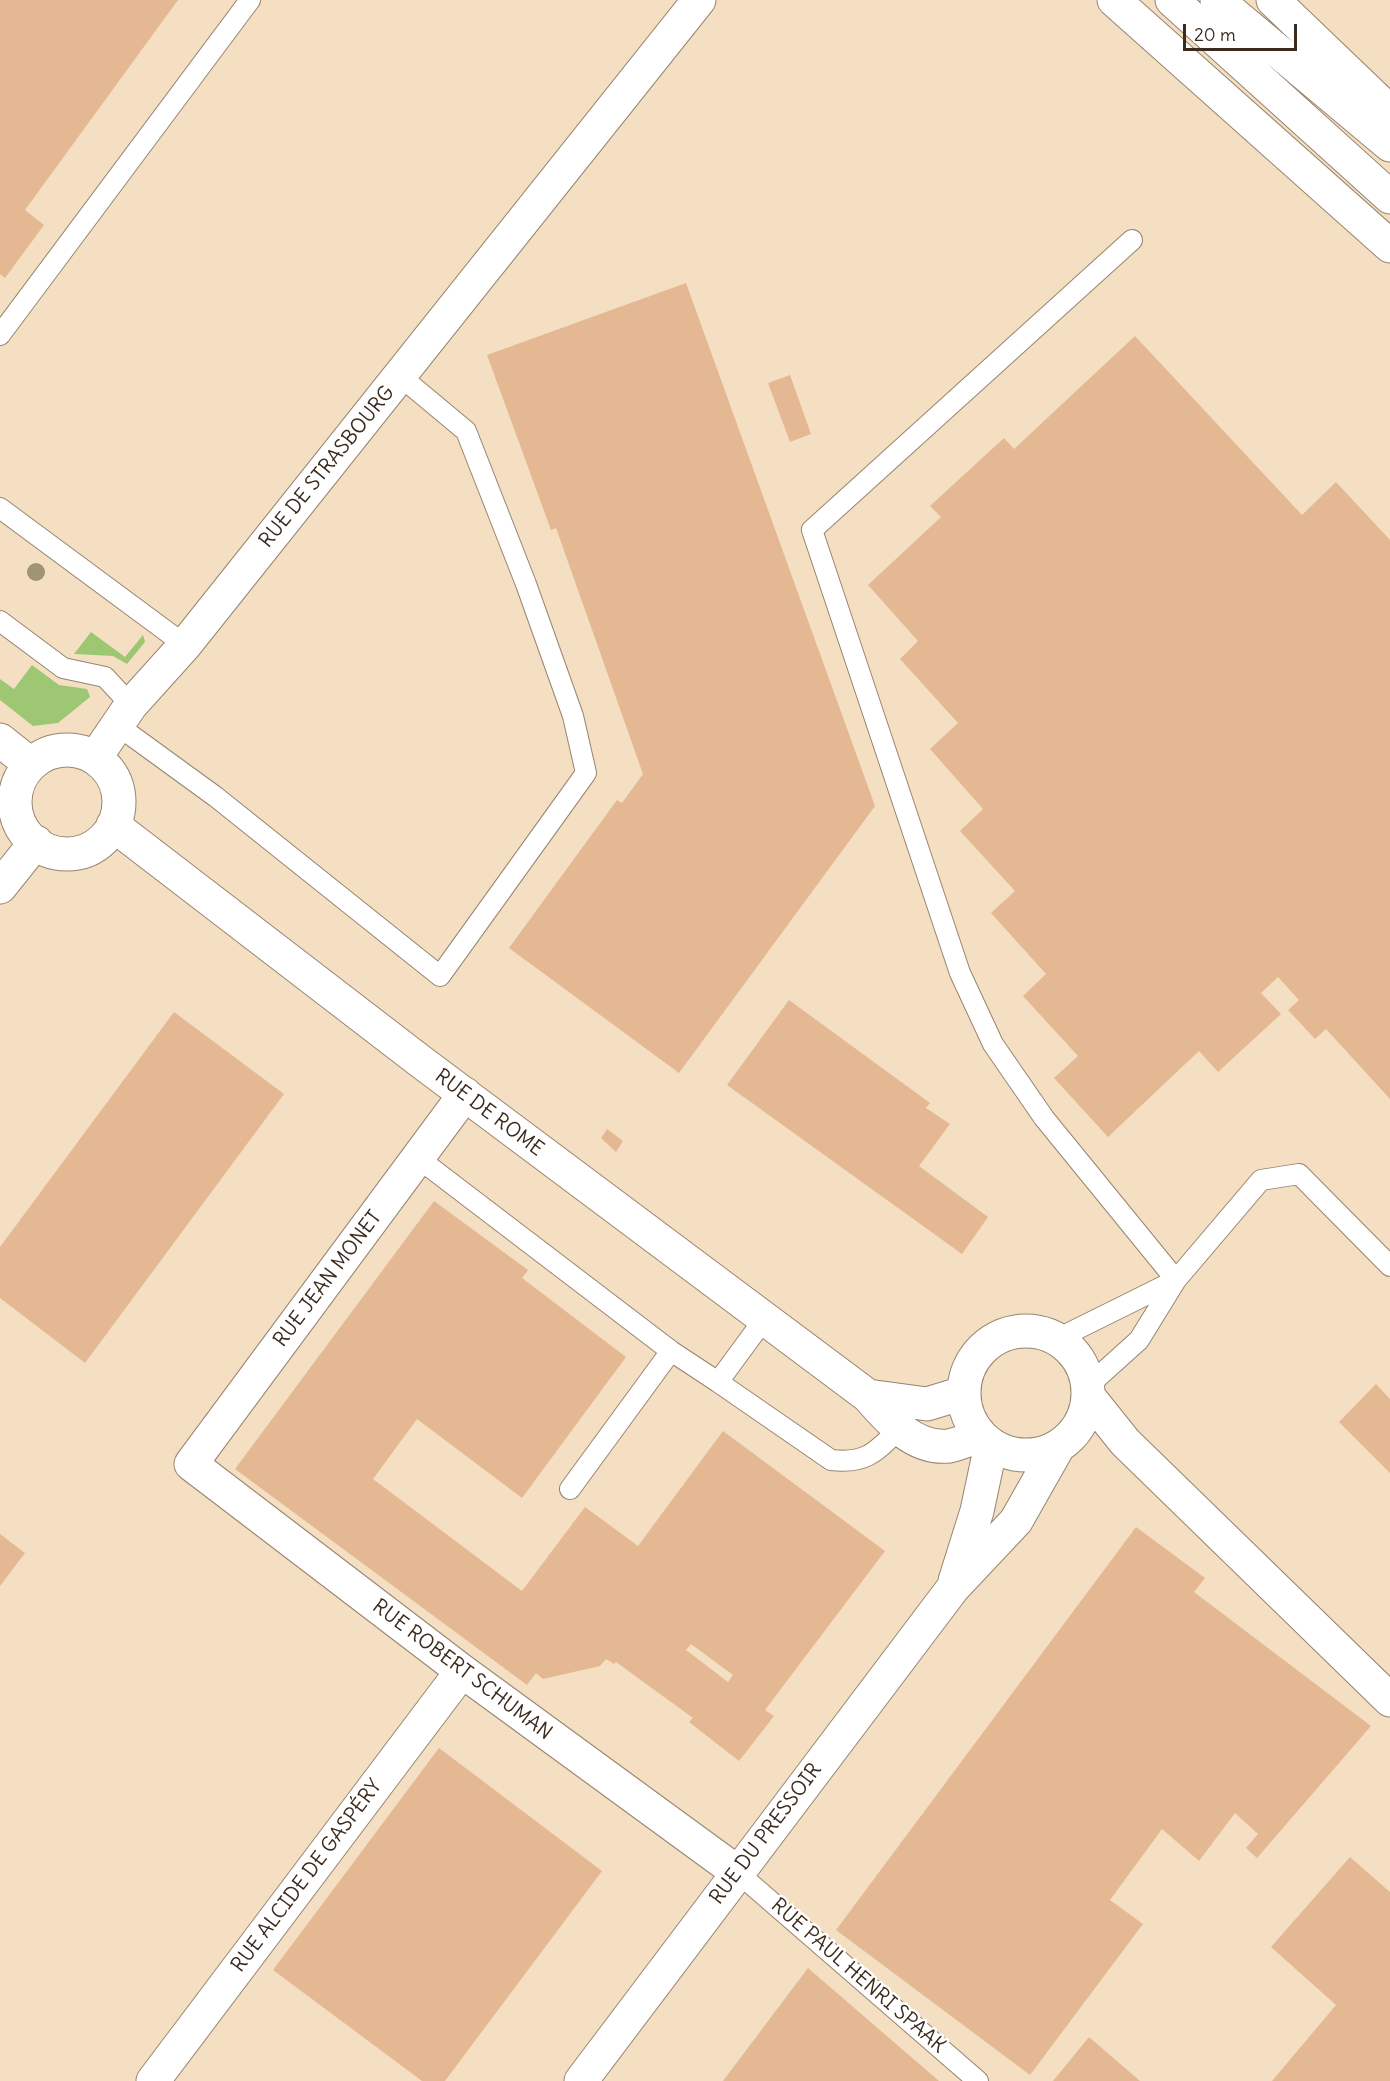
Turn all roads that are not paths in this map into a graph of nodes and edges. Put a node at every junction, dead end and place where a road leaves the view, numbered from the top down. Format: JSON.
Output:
{"nodes":[{"id":1,"x":250,"y":0,"type":"edge"},
{"id":2,"x":699,"y":0,"type":"edge"},
{"id":3,"x":1114,"y":0,"type":"edge"},
{"id":4,"x":1172,"y":0,"type":"edge"},
{"id":5,"x":1217,"y":0,"type":"edge"},
{"id":6,"x":1273,"y":0,"type":"edge"},
{"id":7,"x":1390,"y":112,"type":"edge"},
{"id":8,"x":1390,"y":145,"type":"edge"},
{"id":9,"x":1390,"y":197,"type":"edge"},
{"id":10,"x":1132,"y":240,"type":"dead end"},
{"id":11,"x":1390,"y":246,"type":"edge"},
{"id":12,"x":0,"y":334,"type":"edge"},
{"id":13,"x":400,"y":376,"type":"junction"},
{"id":14,"x":0,"y":508,"type":"edge"},
{"id":15,"x":0,"y":621,"type":"edge"},
{"id":16,"x":185,"y":645,"type":"junction"},
{"id":17,"x":124,"y":715,"type":"junction"},
{"id":18,"x":0,"y":740,"type":"edge"},
{"id":19,"x":95,"y":758,"type":"junction"},
{"id":20,"x":30,"y":764,"type":"junction"},
{"id":21,"x":113,"y":825,"type":"junction"},
{"id":22,"x":36,"y":843,"type":"junction"},
{"id":23,"x":0,"y":887,"type":"edge"},
{"id":24,"x":465,"y":1094,"type":"junction"},
{"id":25,"x":418,"y":1158,"type":"junction"},
{"id":26,"x":1390,"y":1266,"type":"edge"},
{"id":27,"x":1176,"y":1281,"type":"junction"},
{"id":28,"x":765,"y":1318,"type":"junction"},
{"id":29,"x":1056,"y":1339,"type":"junction"},
{"id":30,"x":671,"y":1351,"type":"junction"},
{"id":31,"x":718,"y":1382,"type":"junction"},
{"id":32,"x":1088,"y":1392,"type":"junction"},
{"id":33,"x":963,"y":1393,"type":"junction"},
{"id":34,"x":868,"y":1395,"type":"junction"},
{"id":35,"x":898,"y":1430,"type":"junction"},
{"id":36,"x":986,"y":1440,"type":"junction"},
{"id":37,"x":1066,"y":1440,"type":"junction"},
{"id":38,"x":1125,"y":1442,"type":"junction"},
{"id":39,"x":191,"y":1464,"type":"joint"},
{"id":40,"x":570,"y":1489,"type":"dead end"},
{"id":41,"x":953,"y":1588,"type":"junction"},
{"id":42,"x":462,"y":1671,"type":"junction"},
{"id":43,"x":1390,"y":1700,"type":"edge"},
{"id":44,"x":737,"y":1872,"type":"junction"},
{"id":45,"x":153,"y":2081,"type":"edge"},
{"id":46,"x":581,"y":2081,"type":"edge"},
{"id":47,"x":978,"y":2081,"type":"edge"}],
"edges":[{"from":1,"to":12,"type":"lane"},
{"from":2,"to":13,"type":"street","name":"RUE DE STRASBOURG"},
{"from":3,"to":11,"type":"street"},
{"from":4,"to":9,"type":"street"},
{"from":5,"to":8,"type":"street"},
{"from":6,"to":7,"type":"street"},
{"from":10,"to":27,"type":"lane"},
{"from":13,"to":16,"type":"street","name":"RUE DE STRASBOURG"},
{"from":13,"to":17,"type":"lane"},
{"from":14,"to":16,"type":"lane"},
{"from":15,"to":17,"type":"lane"},
{"from":16,"to":17,"type":"street","name":"RUE DE STRASBOURG"},
{"from":17,"to":19,"type":"street","name":"RUE DE STRASBOURG"},
{"from":18,"to":20,"type":"street"},
{"from":19,"to":20,"type":"street"},
{"from":19,"to":21,"type":"street"},
{"from":20,"to":22,"type":"street"},
{"from":21,"to":22,"type":"street"},
{"from":21,"to":24,"type":"street","name":"RUE DE ROME"},
{"from":22,"to":23,"type":"street"},
{"from":24,"to":25,"type":"street","name":"RUE JEAN MONET"},
{"from":24,"to":28,"type":"street","name":"RUE DE ROME"},
{"from":25,"to":30,"type":"lane"},
{"from":25,"to":39,"type":"street","name":"RUE JEAN MONET"},
{"from":26,"to":27,"type":"lane"},
{"from":27,"to":29,"type":"lane"},
{"from":27,"to":32,"type":"lane"},
{"from":28,"to":31,"type":"lane"},
{"from":28,"to":34,"type":"street","name":"RUE DE ROME"},
{"from":29,"to":32,"type":"street"},
{"from":29,"to":33,"type":"street"},
{"from":30,"to":31,"type":"lane"},
{"from":30,"to":40,"type":"lane"},
{"from":31,"to":35,"type":"lane"},
{"from":32,"to":37,"type":"street"},
{"from":32,"to":38,"type":"street"},
{"from":33,"to":34,"type":"street","name":"RUE DE ROME"},
{"from":33,"to":36,"type":"street"},
{"from":34,"to":35,"type":"street","name":"RUE DE ROME"},
{"from":35,"to":36,"type":"street","name":"RUE DE ROME"},
{"from":36,"to":37,"type":"street"},
{"from":36,"to":41,"type":"street","name":"RUE DU PRESSOIR"},
{"from":37,"to":38,"type":"street"},
{"from":37,"to":41,"type":"street","name":"RUE DU PRESSOIR"},
{"from":38,"to":43,"type":"street"},
{"from":39,"to":42,"type":"street","name":"RUE ROBERT SCHUMAN"},
{"from":41,"to":44,"type":"street","name":"RUE DU PRESSOIR"},
{"from":42,"to":44,"type":"street","name":"RUE ROBERT SCHUMAN"},
{"from":42,"to":45,"type":"street","name":"RUE ALCIDE DE GASPÉRY"},
{"from":44,"to":46,"type":"street","name":"RUE DU PRESSOIR"},
{"from":44,"to":47,"type":"lane","name":"RUE PAUL HENRI SPAAK"}]}
